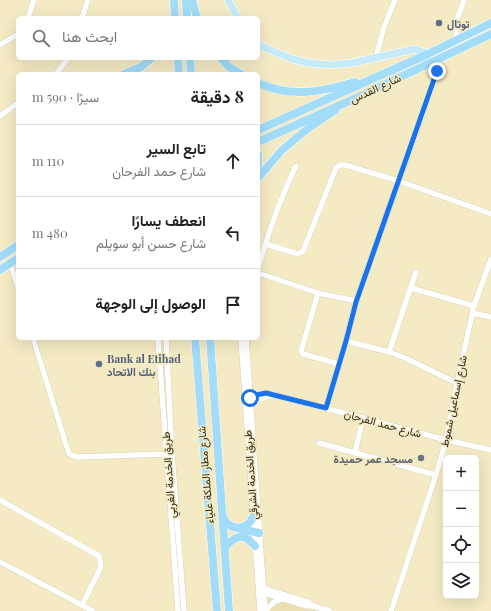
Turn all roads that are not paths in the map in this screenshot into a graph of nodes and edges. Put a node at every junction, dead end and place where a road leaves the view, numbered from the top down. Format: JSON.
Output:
{"nodes":[{"id":1,"x":34,"y":0,"type":"edge"},
{"id":2,"x":88,"y":0,"type":"edge"},
{"id":3,"x":174,"y":0,"type":"edge"},
{"id":4,"x":186,"y":0,"type":"edge"},
{"id":5,"x":192,"y":0,"type":"edge"},
{"id":6,"x":228,"y":0,"type":"edge"},
{"id":7,"x":395,"y":0,"type":"edge"},
{"id":8,"x":464,"y":0,"type":"edge"},
{"id":9,"x":29,"y":16,"type":"edge"},
{"id":10,"x":83,"y":16,"type":"edge"},
{"id":11,"x":174,"y":16,"type":"edge"},
{"id":12,"x":188,"y":16,"type":"edge"},
{"id":13,"x":196,"y":16,"type":"edge"},
{"id":14,"x":237,"y":16,"type":"edge"},
{"id":15,"x":491,"y":23,"type":"edge"},
{"id":16,"x":16,"y":35,"type":"edge"},
{"id":17,"x":490,"y":35,"type":"edge"},
{"id":18,"x":457,"y":40,"type":"junction"},
{"id":19,"x":260,"y":44,"type":"edge"},
{"id":20,"x":0,"y":45,"type":"edge"},
{"id":21,"x":428,"y":54,"type":"junction"},
{"id":22,"x":376,"y":57,"type":"junction"},
{"id":23,"x":66,"y":60,"type":"edge"},
{"id":24,"x":150,"y":60,"type":"edge"},
{"id":25,"x":178,"y":60,"type":"edge"},
{"id":26,"x":190,"y":60,"type":"edge"},
{"id":27,"x":223,"y":60,"type":"edge"},
{"id":28,"x":434,"y":60,"type":"junction"},
{"id":29,"x":58,"y":72,"type":"edge"},
{"id":30,"x":129,"y":72,"type":"edge"},
{"id":31,"x":179,"y":72,"type":"edge"},
{"id":32,"x":191,"y":72,"type":"edge"},
{"id":33,"x":238,"y":72,"type":"edge"},
{"id":34,"x":381,"y":75,"type":"junction"},
{"id":35,"x":260,"y":84,"type":"edge"},
{"id":36,"x":346,"y":102,"type":"junction"},
{"id":37,"x":16,"y":105,"type":"edge"},
{"id":38,"x":0,"y":116,"type":"edge"},
{"id":39,"x":260,"y":129,"type":"edge"},
{"id":40,"x":260,"y":141,"type":"edge"},
{"id":41,"x":296,"y":166,"type":"dead end"},
{"id":42,"x":260,"y":176,"type":"edge"},
{"id":43,"x":399,"y":180,"type":"junction"},
{"id":44,"x":491,"y":214,"type":"edge"},
{"id":45,"x":265,"y":244,"type":"junction"},
{"id":46,"x":260,"y":245,"type":"edge"},
{"id":47,"x":16,"y":246,"type":"edge"},
{"id":48,"x":0,"y":257,"type":"edge"},
{"id":49,"x":16,"y":259,"type":"edge"},
{"id":50,"x":491,"y":259,"type":"edge"},
{"id":51,"x":260,"y":261,"type":"edge"},
{"id":52,"x":10,"y":263,"type":"junction"},
{"id":53,"x":0,"y":270,"type":"edge"},
{"id":54,"x":416,"y":272,"type":"dead end"},
{"id":55,"x":260,"y":275,"type":"edge"},
{"id":56,"x":16,"y":282,"type":"edge"},
{"id":57,"x":411,"y":288,"type":"junction"},
{"id":58,"x":318,"y":293,"type":"junction"},
{"id":59,"x":356,"y":302,"type":"junction"},
{"id":60,"x":474,"y":306,"type":"junction"},
{"id":61,"x":473,"y":313,"type":"junction"},
{"id":62,"x":491,"y":318,"type":"edge"},
{"id":63,"x":35,"y":340,"type":"edge"},
{"id":64,"x":158,"y":340,"type":"edge"},
{"id":65,"x":166,"y":340,"type":"edge"},
{"id":66,"x":194,"y":340,"type":"edge"},
{"id":67,"x":210,"y":340,"type":"edge"},
{"id":68,"x":241,"y":340,"type":"edge"},
{"id":69,"x":246,"y":340,"type":"edge"},
{"id":70,"x":346,"y":341,"type":"junction"},
{"id":71,"x":389,"y":352,"type":"junction"},
{"id":72,"x":339,"y":364,"type":"junction"},
{"id":73,"x":165,"y":382,"type":"junction"},
{"id":74,"x":457,"y":383,"type":"junction"},
{"id":75,"x":248,"y":401,"type":"junction"},
{"id":76,"x":326,"y":408,"type":"junction"},
{"id":77,"x":363,"y":418,"type":"junction"},
{"id":78,"x":446,"y":440,"type":"junction"},
{"id":79,"x":319,"y":443,"type":"dead end"},
{"id":80,"x":491,"y":450,"type":"edge"},
{"id":81,"x":355,"y":453,"type":"junction"},
{"id":82,"x":166,"y":454,"type":"junction"},
{"id":83,"x":436,"y":475,"type":"junction"},
{"id":84,"x":0,"y":500,"type":"edge"},
{"id":85,"x":222,"y":513,"type":"junction"},
{"id":86,"x":253,"y":517,"type":"junction"},
{"id":87,"x":238,"y":528,"type":"junction"},
{"id":88,"x":257,"y":533,"type":"junction"},
{"id":89,"x":255,"y":546,"type":"junction"},
{"id":90,"x":225,"y":547,"type":"junction"},
{"id":91,"x":0,"y":562,"type":"edge"},
{"id":92,"x":260,"y":589,"type":"junction"},
{"id":93,"x":283,"y":599,"type":"junction"},
{"id":94,"x":82,"y":605,"type":"junction"},
{"id":95,"x":313,"y":606,"type":"junction"},
{"id":96,"x":93,"y":611,"type":"edge"},
{"id":97,"x":178,"y":611,"type":"edge"},
{"id":98,"x":184,"y":611,"type":"edge"},
{"id":99,"x":217,"y":611,"type":"edge"},
{"id":100,"x":229,"y":611,"type":"edge"},
{"id":101,"x":260,"y":611,"type":"edge"},
{"id":102,"x":265,"y":611,"type":"edge"},
{"id":103,"x":330,"y":611,"type":"edge"},
{"id":104,"x":391,"y":611,"type":"edge"}],
"edges":[{"from":1,"to":9,"type":"street"},
{"from":2,"to":10,"type":"street"},
{"from":3,"to":11,"type":"highway"},
{"from":4,"to":12,"type":"highway"},
{"from":5,"to":13,"type":"highway"},
{"from":6,"to":14,"type":"main road"},
{"from":7,"to":22,"type":"street"},
{"from":8,"to":18,"type":"street"},
{"from":15,"to":18,"type":"highway","name":"شارع القدس"},
{"from":16,"to":20,"type":"street"},
{"from":17,"to":28,"type":"highway","name":"شارع القدس"},
{"from":18,"to":21,"type":"highway","name":"شارع القدس"},
{"from":19,"to":22,"type":"main road"},
{"from":21,"to":22,"type":"main road"},
{"from":21,"to":34,"type":"highway","name":"شارع القدس"},
{"from":23,"to":29,"type":"street"},
{"from":24,"to":30,"type":"highway"},
{"from":25,"to":31,"type":"highway"},
{"from":26,"to":32,"type":"highway"},
{"from":27,"to":33,"type":"highway"},
{"from":28,"to":36,"type":"highway","name":"شارع القدس"},
{"from":28,"to":43,"type":"street"},
{"from":34,"to":35,"type":"highway"},
{"from":34,"to":39,"type":"highway","name":"شارع القدس"},
{"from":36,"to":40,"type":"highway","name":"شارع القدس"},
{"from":36,"to":42,"type":"highway"},
{"from":37,"to":38,"type":"street"},
{"from":41,"to":45,"type":"street"},
{"from":43,"to":44,"type":"street"},
{"from":43,"to":45,"type":"street"},
{"from":43,"to":59,"type":"street"},
{"from":45,"to":46,"type":"street"},
{"from":45,"to":51,"type":"street"},
{"from":47,"to":48,"type":"highway"},
{"from":49,"to":52,"type":"highway"},
{"from":50,"to":60,"type":"street","name":"شارع إسماعيل شموط"},
{"from":52,"to":53,"type":"highway"},
{"from":52,"to":56,"type":"street"},
{"from":54,"to":57,"type":"street"},
{"from":55,"to":58,"type":"street"},
{"from":57,"to":60,"type":"street"},
{"from":57,"to":71,"type":"street"},
{"from":58,"to":59,"type":"street"},
{"from":58,"to":72,"type":"street"},
{"from":59,"to":70,"type":"street"},
{"from":60,"to":61,"type":"street","name":"شارع إسماعيل شموط"},
{"from":61,"to":62,"type":"street"},
{"from":61,"to":74,"type":"street","name":"شارع إسماعيل شموط"},
{"from":63,"to":82,"type":"street"},
{"from":64,"to":73,"type":"street","name":"طريق الخدمة الغربي"},
{"from":65,"to":73,"type":"street","name":"طريق الخدمة الغربي"},
{"from":66,"to":99,"type":"highway","name":"شارع مطار الملكة علياء"},
{"from":67,"to":85,"type":"highway","name":"شارع مطار الملكة علياء"},
{"from":68,"to":75,"type":"street","name":"طريق الخدمة الشرقي"},
{"from":69,"to":75,"type":"street","name":"طريق الخدمة الشرقي"},
{"from":70,"to":71,"type":"street"},
{"from":70,"to":72,"type":"street"},
{"from":71,"to":74,"type":"street"},
{"from":72,"to":76,"type":"street"},
{"from":73,"to":82,"type":"street","name":"طريق الخدمة الغربي"},
{"from":73,"to":98,"type":"street","name":"طريق الخدمة الغربي"},
{"from":74,"to":78,"type":"street","name":"شارع إسماعيل شموط"},
{"from":75,"to":76,"type":"street","name":"شارع حمد الفرحان"},
{"from":75,"to":86,"type":"street","name":"طريق الخدمة الشرقي"},
{"from":75,"to":88,"type":"street","name":"طريق الخدمة الشرقي"},
{"from":76,"to":77,"type":"street","name":"شارع حمد الفرحان"},
{"from":77,"to":78,"type":"street","name":"شارع حمد الفرحان"},
{"from":77,"to":81,"type":"street"},
{"from":78,"to":80,"type":"street","name":"شارع حمد الفرحان"},
{"from":78,"to":83,"type":"street","name":"شارع إسماعيل شموط"},
{"from":79,"to":81,"type":"street"},
{"from":81,"to":83,"type":"street"},
{"from":82,"to":97,"type":"street","name":"طريق الخدمة الغربي"},
{"from":83,"to":104,"type":"street","name":"شارع إسماعيل شموط"},
{"from":84,"to":94,"type":"street"},
{"from":85,"to":87,"type":"highway"},
{"from":85,"to":90,"type":"highway","name":"شارع مطار الملكة علياء"},
{"from":86,"to":87,"type":"highway"},
{"from":86,"to":88,"type":"street","name":"طريق الخدمة الشرقي"},
{"from":87,"to":88,"type":"highway"},
{"from":88,"to":89,"type":"street","name":"طريق الخدمة الشرقي"},
{"from":88,"to":92,"type":"street","name":"طريق الخدمة الشرقي"},
{"from":89,"to":90,"type":"highway"},
{"from":89,"to":92,"type":"street","name":"طريق الخدمة الشرقي"},
{"from":90,"to":100,"type":"highway","name":"شارع مطار الملكة علياء"},
{"from":91,"to":94,"type":"street"},
{"from":92,"to":93,"type":"street"},
{"from":92,"to":95,"type":"street"},
{"from":92,"to":101,"type":"street","name":"طريق الخدمة الشرقي"},
{"from":92,"to":102,"type":"street","name":"طريق الخدمة الشرقي"},
{"from":93,"to":95,"type":"street"},
{"from":93,"to":102,"type":"street"},
{"from":94,"to":96,"type":"street"},
{"from":95,"to":103,"type":"street"}]}
